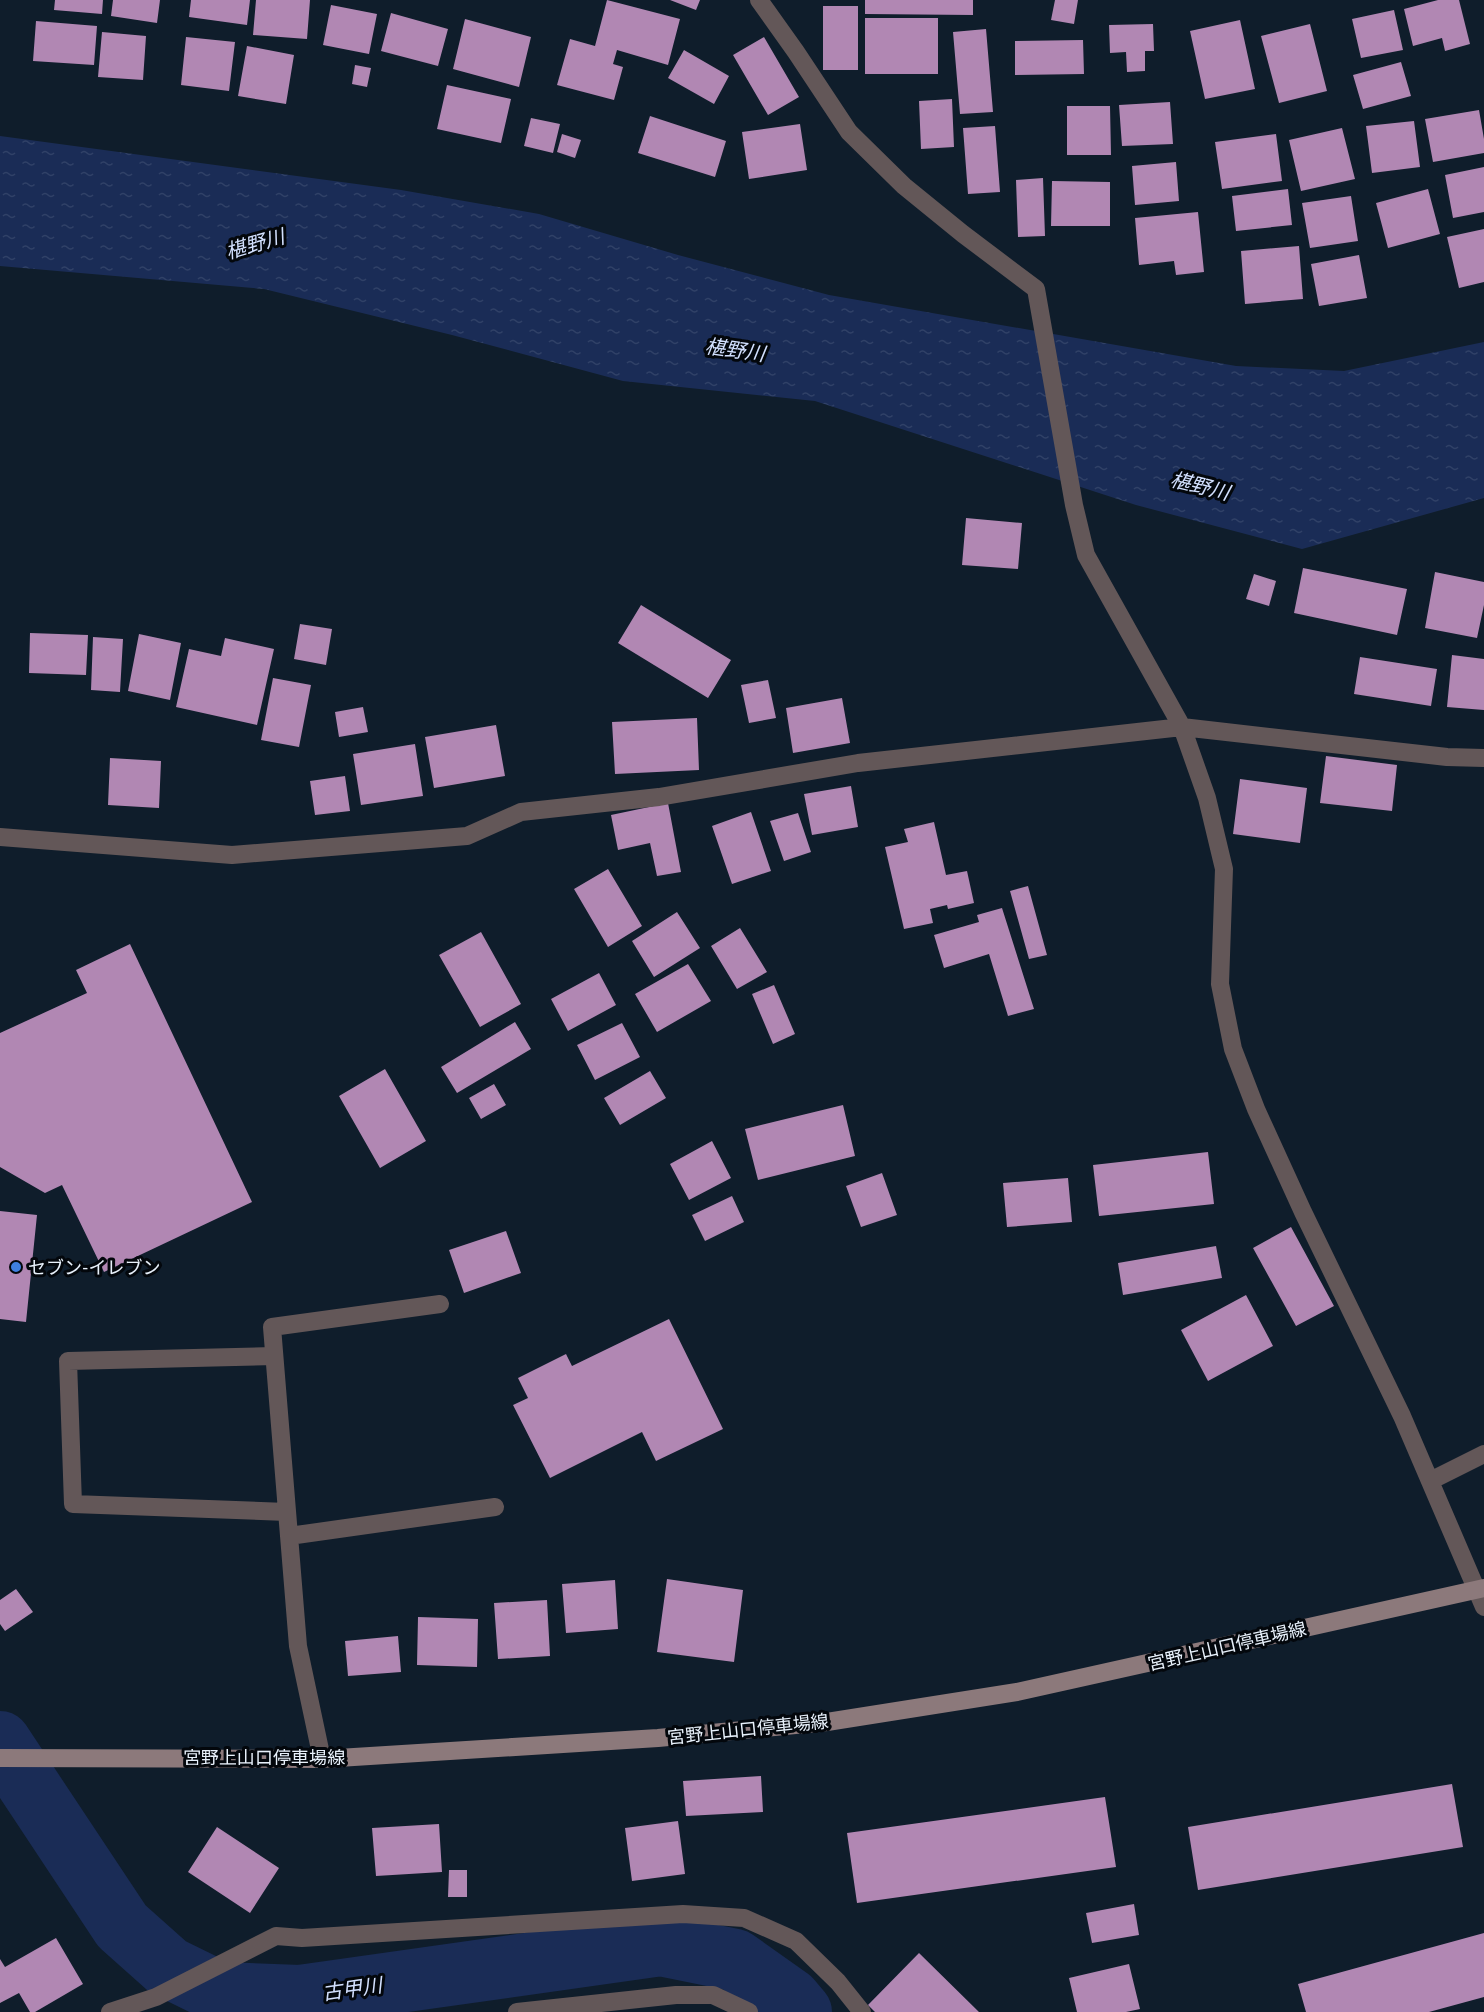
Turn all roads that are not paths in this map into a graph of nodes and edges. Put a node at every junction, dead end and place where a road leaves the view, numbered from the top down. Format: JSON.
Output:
{"nodes":[{"id":1,"x":759,"y":0,"type":"edge"},
{"id":2,"x":1182,"y":727,"type":"junction"},
{"id":3,"x":1484,"y":758,"type":"edge"},
{"id":4,"x":0,"y":837,"type":"edge"},
{"id":5,"x":440,"y":1304,"type":"dead end"},
{"id":6,"x":274,"y":1356,"type":"junction"},
{"id":7,"x":1484,"y":1454,"type":"edge"},
{"id":8,"x":1430,"y":1481,"type":"junction"},
{"id":9,"x":495,"y":1507,"type":"dead end"},
{"id":10,"x":287,"y":1512,"type":"junction"},
{"id":11,"x":289,"y":1536,"type":"junction"},
{"id":12,"x":1481,"y":1595,"type":"edge"},
{"id":13,"x":0,"y":1758,"type":"edge"},
{"id":14,"x":322,"y":1759,"type":"junction"},
{"id":15,"x":149,"y":2004,"type":"edge"},
{"id":16,"x":110,"y":2012,"type":"edge"},
{"id":17,"x":517,"y":2012,"type":"edge"},
{"id":18,"x":749,"y":2012,"type":"edge"},
{"id":19,"x":862,"y":2012,"type":"edge"}],
"edges":[{"from":1,"to":2,"type":"street"},
{"from":2,"to":3,"type":"street"},
{"from":2,"to":4,"type":"street"},
{"from":2,"to":8,"type":"street"},
{"from":5,"to":6,"type":"street"},
{"from":6,"to":10,"type":"street"},
{"from":6,"to":10,"type":"street"},
{"from":7,"to":8,"type":"street"},
{"from":8,"to":12,"type":"street"},
{"from":9,"to":11,"type":"street"},
{"from":10,"to":11,"type":"street"},
{"from":11,"to":14,"type":"street"},
{"from":12,"to":14,"type":"main road","name":"宮野上山口停車場線"},
{"from":13,"to":14,"type":"main road","name":"宮野上山口停車場線"},
{"from":15,"to":16,"type":"street"},
{"from":15,"to":19,"type":"street"},
{"from":17,"to":18,"type":"street"}]}
